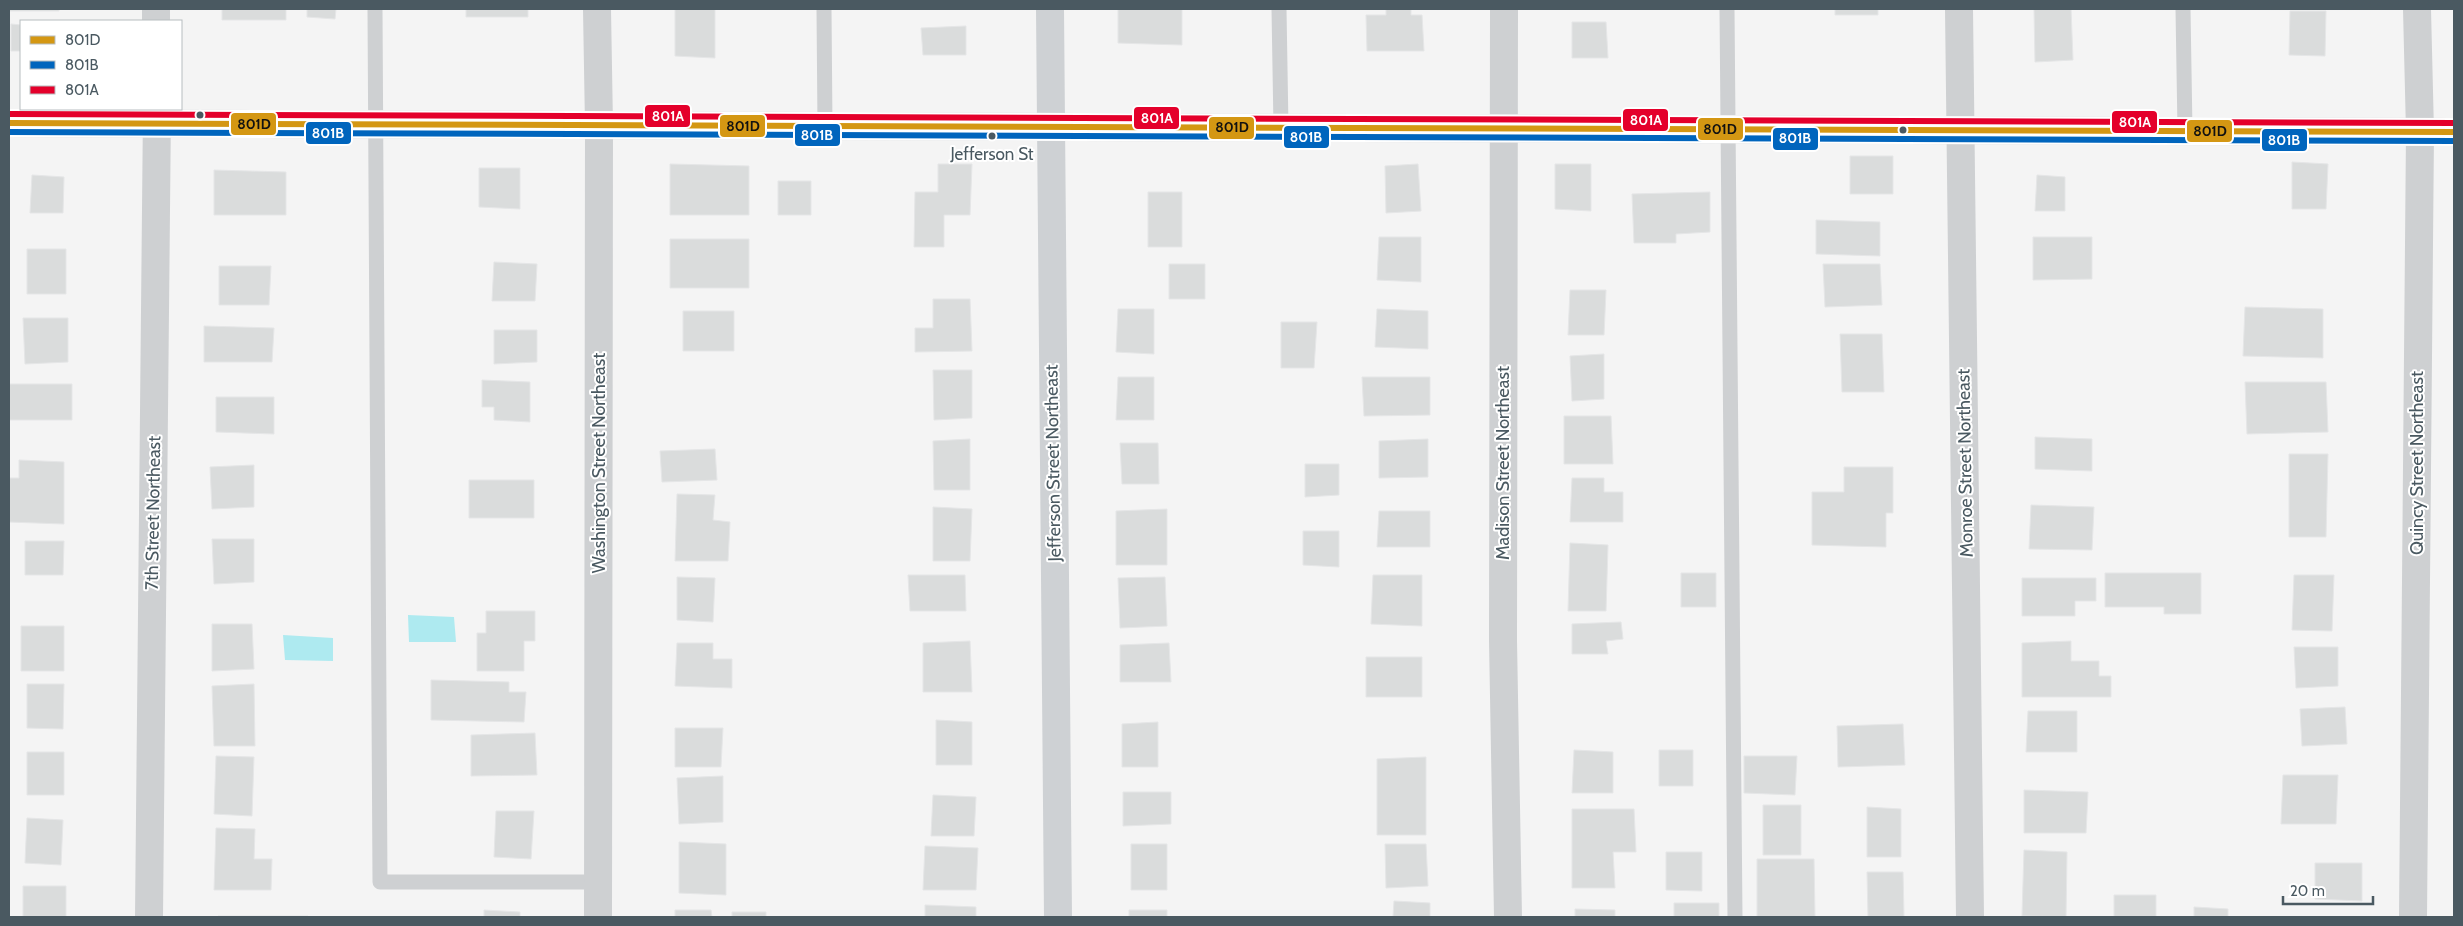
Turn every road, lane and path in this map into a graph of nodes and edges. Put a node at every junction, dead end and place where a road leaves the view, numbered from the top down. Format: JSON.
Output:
{"nodes":[{"id":1,"x":375,"y":9,"type":"edge"},
{"id":2,"x":597,"y":9,"type":"edge"},
{"id":3,"x":824,"y":9,"type":"edge"},
{"id":4,"x":1050,"y":9,"type":"edge"},
{"id":5,"x":1279,"y":9,"type":"edge"},
{"id":6,"x":1504,"y":9,"type":"edge"},
{"id":7,"x":1726,"y":9,"type":"edge"},
{"id":8,"x":1959,"y":9,"type":"edge"},
{"id":9,"x":2183,"y":9,"type":"edge"},
{"id":10,"x":2417,"y":9,"type":"edge"},
{"id":11,"x":157,"y":117,"type":"edge"},
{"id":12,"x":9,"y":123,"type":"edge"},
{"id":13,"x":377,"y":125,"type":"junction"},
{"id":14,"x":600,"y":126,"type":"junction"},
{"id":15,"x":825,"y":127,"type":"junction"},
{"id":16,"x":1050,"y":128,"type":"junction"},
{"id":17,"x":1281,"y":128,"type":"junction"},
{"id":18,"x":1503,"y":129,"type":"junction"},
{"id":19,"x":1727,"y":130,"type":"junction"},
{"id":20,"x":1961,"y":131,"type":"junction"},
{"id":21,"x":2184,"y":131,"type":"junction"},
{"id":22,"x":2420,"y":132,"type":"junction"},
{"id":23,"x":2454,"y":132,"type":"edge"},
{"id":24,"x":598,"y":882,"type":"junction"},
{"id":25,"x":150,"y":917,"type":"edge"},
{"id":26,"x":598,"y":917,"type":"edge"},
{"id":27,"x":1058,"y":917,"type":"edge"},
{"id":28,"x":1508,"y":917,"type":"edge"},
{"id":29,"x":1735,"y":917,"type":"edge"},
{"id":30,"x":1970,"y":917,"type":"edge"},
{"id":31,"x":2413,"y":917,"type":"edge"}],
"edges":[{"from":1,"to":13,"type":"lane"},
{"from":2,"to":14,"type":"street","name":"Washington Street Northeast"},
{"from":3,"to":15,"type":"lane"},
{"from":4,"to":16,"type":"street","name":"Jefferson Street Northeast"},
{"from":5,"to":17,"type":"lane"},
{"from":6,"to":18,"type":"street","name":"Madison Street Northeast"},
{"from":7,"to":19,"type":"lane"},
{"from":8,"to":20,"type":"street","name":"Monroe Street Northeast"},
{"from":9,"to":21,"type":"lane"},
{"from":10,"to":22,"type":"street","name":"Quincy Street Northeast"},
{"from":11,"to":12,"type":"street"},
{"from":11,"to":13,"type":"street"},
{"from":11,"to":25,"type":"street","name":"7th Street Northeast"},
{"from":13,"to":14,"type":"street"},
{"from":13,"to":24,"type":"lane"},
{"from":14,"to":15,"type":"street"},
{"from":14,"to":24,"type":"street","name":"Washington Street Northeast"},
{"from":15,"to":16,"type":"street"},
{"from":16,"to":17,"type":"street"},
{"from":16,"to":27,"type":"street","name":"Jefferson Street Northeast"},
{"from":17,"to":18,"type":"street"},
{"from":18,"to":19,"type":"street"},
{"from":18,"to":28,"type":"street","name":"Madison Street Northeast"},
{"from":19,"to":20,"type":"street"},
{"from":19,"to":29,"type":"lane"},
{"from":20,"to":21,"type":"street"},
{"from":20,"to":30,"type":"street","name":"Monroe Street Northeast"},
{"from":21,"to":22,"type":"street"},
{"from":22,"to":23,"type":"street"},
{"from":22,"to":31,"type":"street","name":"Quincy Street Northeast"},
{"from":24,"to":26,"type":"street","name":"Washington Street Northeast"}]}
